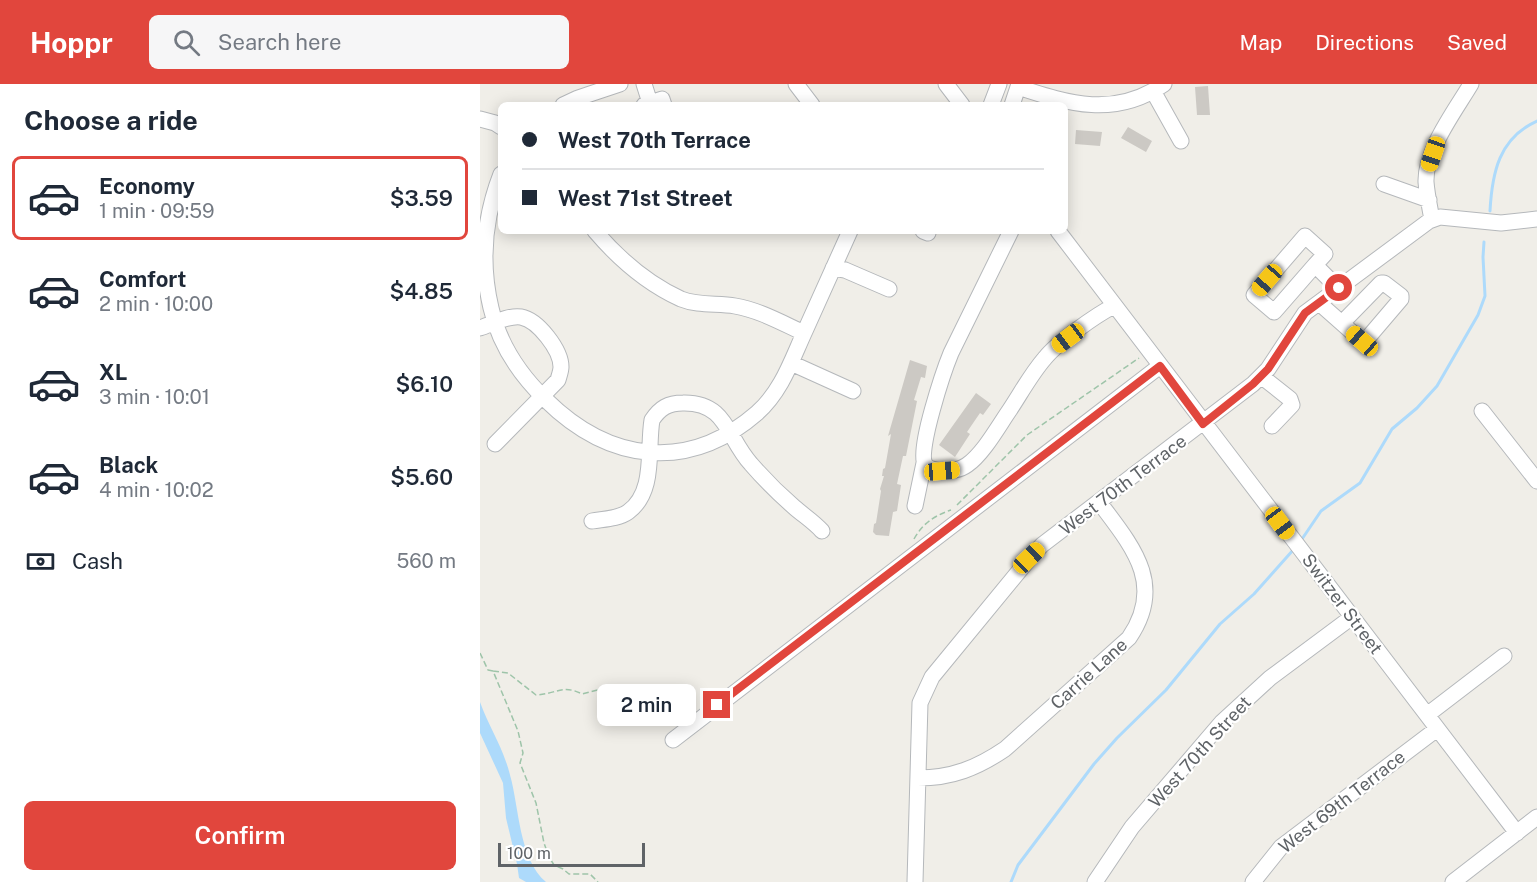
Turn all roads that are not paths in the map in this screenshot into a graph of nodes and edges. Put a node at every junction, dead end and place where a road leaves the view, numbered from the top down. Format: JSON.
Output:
{"nodes":[{"id":1,"x":620,"y":84,"type":"edge"},
{"id":2,"x":644,"y":84,"type":"edge"},
{"id":3,"x":946,"y":84,"type":"edge"},
{"id":4,"x":999,"y":84,"type":"edge"},
{"id":5,"x":1471,"y":84,"type":"edge"},
{"id":6,"x":1018,"y":86,"type":"edge"},
{"id":7,"x":601,"y":87,"type":"edge"},
{"id":8,"x":1159,"y":88,"type":"edge"},
{"id":9,"x":569,"y":102,"type":"edge"},
{"id":10,"x":652,"y":102,"type":"edge"},
{"id":11,"x":960,"y":102,"type":"edge"},
{"id":12,"x":992,"y":102,"type":"edge"},
{"id":13,"x":1013,"y":102,"type":"edge"},
{"id":14,"x":1068,"y":102,"type":"edge"},
{"id":15,"x":1068,"y":102,"type":"edge"},
{"id":16,"x":480,"y":119,"type":"edge"},
{"id":17,"x":498,"y":125,"type":"edge"},
{"id":18,"x":1181,"y":141,"type":"dead end"},
{"id":19,"x":498,"y":183,"type":"edge"},
{"id":20,"x":1384,"y":184,"type":"dead end"},
{"id":21,"x":1429,"y":200,"type":"junction"},
{"id":22,"x":1537,"y":219,"type":"edge"},
{"id":23,"x":1432,"y":220,"type":"junction"},
{"id":24,"x":482,"y":234,"type":"edge"},
{"id":25,"x":597,"y":234,"type":"edge"},
{"id":26,"x":844,"y":234,"type":"edge"},
{"id":27,"x":1010,"y":234,"type":"edge"},
{"id":28,"x":1060,"y":234,"type":"edge"},
{"id":29,"x":1315,"y":265,"type":"junction"},
{"id":30,"x":833,"y":268,"type":"junction"},
{"id":31,"x":1339,"y":288,"type":"junction"},
{"id":32,"x":889,"y":290,"type":"dead end"},
{"id":33,"x":1318,"y":303,"type":"junction"},
{"id":34,"x":1114,"y":306,"type":"junction"},
{"id":35,"x":495,"y":322,"type":"junction"},
{"id":36,"x":1342,"y":323,"type":"dead end"},
{"id":37,"x":480,"y":328,"type":"edge"},
{"id":38,"x":804,"y":333,"type":"junction"},
{"id":39,"x":791,"y":363,"type":"junction"},
{"id":40,"x":1160,"y":366,"type":"junction"},
{"id":41,"x":1261,"y":376,"type":"junction"},
{"id":42,"x":852,"y":392,"type":"dead end"},
{"id":43,"x":542,"y":397,"type":"junction"},
{"id":44,"x":1482,"y":411,"type":"dead end"},
{"id":45,"x":1203,"y":424,"type":"junction"},
{"id":46,"x":1272,"y":426,"type":"dead end"},
{"id":47,"x":730,"y":433,"type":"junction"},
{"id":48,"x":495,"y":444,"type":"dead end"},
{"id":49,"x":649,"y":452,"type":"junction"},
{"id":50,"x":924,"y":463,"type":"junction"},
{"id":51,"x":1537,"y":481,"type":"edge"},
{"id":52,"x":1099,"y":502,"type":"junction"},
{"id":53,"x":915,"y":506,"type":"dead end"},
{"id":54,"x":592,"y":521,"type":"dead end"},
{"id":55,"x":822,"y":531,"type":"dead end"},
{"id":56,"x":1352,"y":617,"type":"junction"},
{"id":57,"x":1504,"y":656,"type":"dead end"},
{"id":58,"x":1427,"y":715,"type":"junction"},
{"id":59,"x":1437,"y":729,"type":"junction"},
{"id":60,"x":673,"y":740,"type":"dead end"},
{"id":61,"x":918,"y":778,"type":"junction"},
{"id":62,"x":1537,"y":817,"type":"edge"},
{"id":63,"x":1517,"y":833,"type":"junction"},
{"id":64,"x":915,"y":882,"type":"edge"},
{"id":65,"x":1095,"y":882,"type":"edge"},
{"id":66,"x":1253,"y":882,"type":"edge"},
{"id":67,"x":1453,"y":882,"type":"edge"}],
"edges":[{"from":1,"to":7,"type":"street"},
{"from":2,"to":10,"type":"street"},
{"from":3,"to":11,"type":"street"},
{"from":4,"to":12,"type":"street"},
{"from":5,"to":21,"type":"street"},
{"from":6,"to":13,"type":"street"},
{"from":6,"to":14,"type":"street"},
{"from":7,"to":9,"type":"street"},
{"from":8,"to":15,"type":"street"},
{"from":8,"to":18,"type":"street"},
{"from":16,"to":17,"type":"street"},
{"from":19,"to":24,"type":"street"},
{"from":20,"to":21,"type":"street"},
{"from":21,"to":23,"type":"street"},
{"from":22,"to":23,"type":"street"},
{"from":23,"to":31,"type":"street","name":"West 70th Terrace"},
{"from":24,"to":35,"type":"street"},
{"from":25,"to":38,"type":"street"},
{"from":26,"to":30,"type":"street"},
{"from":27,"to":50,"type":"street"},
{"from":28,"to":34,"type":"street","name":"Switzer Street"},
{"from":29,"to":29,"type":"street"},
{"from":29,"to":31,"type":"street"},
{"from":30,"to":32,"type":"street"},
{"from":30,"to":38,"type":"street"},
{"from":31,"to":33,"type":"street","name":"West 70th Terrace"},
{"from":33,"to":36,"type":"street"},
{"from":33,"to":41,"type":"street","name":"West 70th Terrace"},
{"from":34,"to":40,"type":"street","name":"Switzer Street"},
{"from":34,"to":50,"type":"street"},
{"from":35,"to":37,"type":"street"},
{"from":35,"to":43,"type":"street"},
{"from":35,"to":43,"type":"street"},
{"from":38,"to":39,"type":"street"},
{"from":39,"to":42,"type":"street"},
{"from":39,"to":47,"type":"street"},
{"from":40,"to":45,"type":"street","name":"Switzer Street"},
{"from":40,"to":60,"type":"street"},
{"from":41,"to":45,"type":"street","name":"West 70th Terrace"},
{"from":41,"to":46,"type":"street"},
{"from":43,"to":48,"type":"street"},
{"from":43,"to":49,"type":"street"},
{"from":44,"to":51,"type":"street"},
{"from":45,"to":52,"type":"street","name":"West 70th Terrace"},
{"from":45,"to":56,"type":"street","name":"Switzer Street"},
{"from":47,"to":49,"type":"street"},
{"from":47,"to":49,"type":"street"},
{"from":47,"to":55,"type":"street"},
{"from":49,"to":54,"type":"street"},
{"from":50,"to":53,"type":"street"},
{"from":52,"to":61,"type":"street","name":"West 70th Terrace"},
{"from":52,"to":61,"type":"street","name":"Carrie Lane"},
{"from":56,"to":58,"type":"street","name":"Switzer Street"},
{"from":56,"to":65,"type":"street","name":"West 70th Street"},
{"from":57,"to":58,"type":"street"},
{"from":58,"to":59,"type":"street","name":"Switzer Street"},
{"from":59,"to":63,"type":"street","name":"Switzer Street"},
{"from":59,"to":66,"type":"street","name":"West 69th Terrace"},
{"from":61,"to":64,"type":"street","name":"West 70th Terrace"},
{"from":62,"to":63,"type":"street"},
{"from":63,"to":67,"type":"street"}]}
